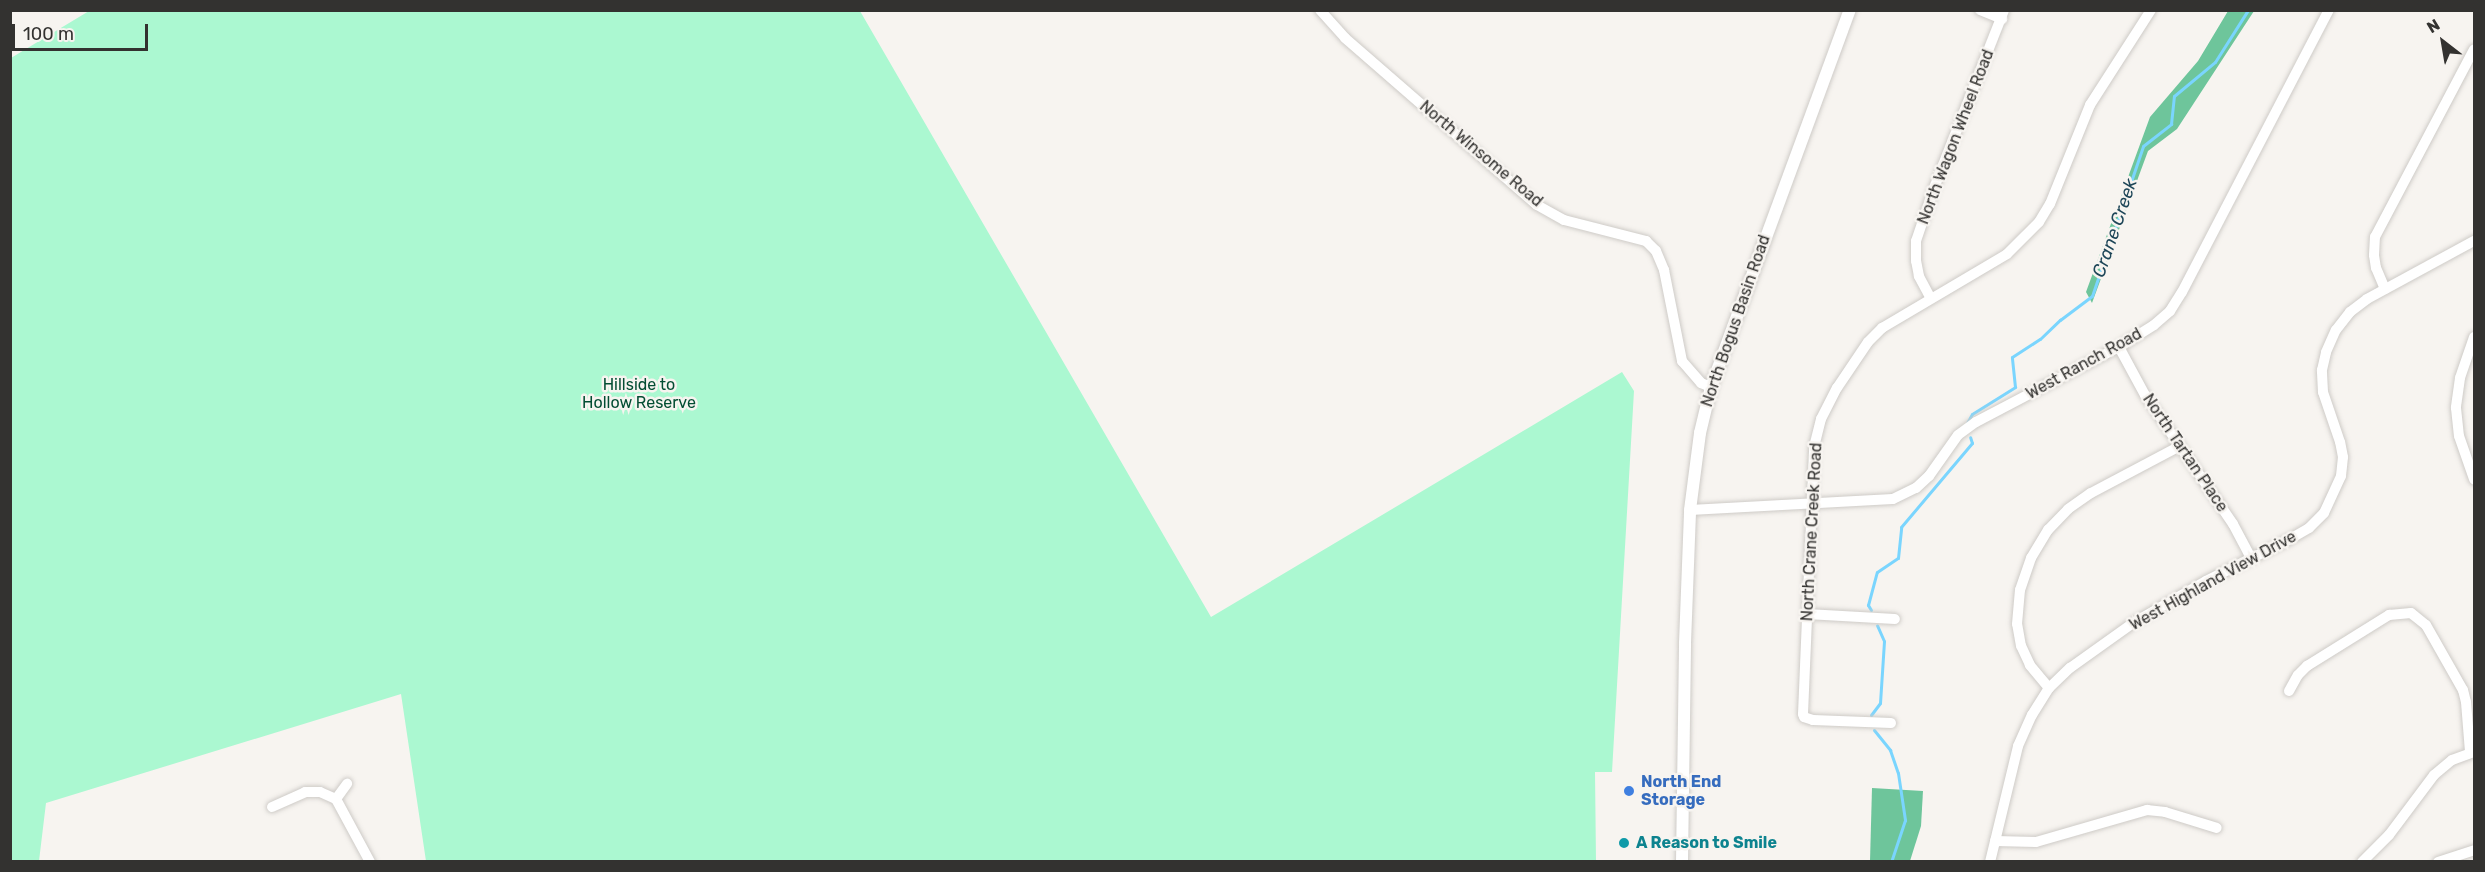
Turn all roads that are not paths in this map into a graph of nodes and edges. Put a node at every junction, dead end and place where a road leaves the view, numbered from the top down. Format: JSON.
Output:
{"nodes":[{"id":1,"x":1320,"y":10,"type":"edge"},
{"id":2,"x":1850,"y":10,"type":"edge"},
{"id":3,"x":1980,"y":10,"type":"edge"},
{"id":4,"x":2151,"y":10,"type":"edge"},
{"id":5,"x":2329,"y":10,"type":"edge"},
{"id":6,"x":2003,"y":15,"type":"edge"},
{"id":7,"x":2475,"y":49,"type":"edge"},
{"id":8,"x":2475,"y":241,"type":"edge"},
{"id":9,"x":2385,"y":289,"type":"junction"},
{"id":10,"x":1930,"y":297,"type":"junction"},
{"id":11,"x":2475,"y":337,"type":"edge"},
{"id":12,"x":2119,"y":347,"type":"junction"},
{"id":13,"x":1711,"y":387,"type":"junction"},
{"id":14,"x":2178,"y":447,"type":"junction"},
{"id":15,"x":2475,"y":479,"type":"edge"},
{"id":16,"x":1811,"y":504,"type":"junction"},
{"id":17,"x":1690,"y":510,"type":"junction"},
{"id":18,"x":2251,"y":558,"type":"junction"},
{"id":19,"x":1807,"y":614,"type":"junction"},
{"id":20,"x":1895,"y":619,"type":"dead end"},
{"id":21,"x":2049,"y":688,"type":"junction"},
{"id":22,"x":2289,"y":691,"type":"dead end"},
{"id":23,"x":1891,"y":723,"type":"dead end"},
{"id":24,"x":2473,"y":752,"type":"edge"},
{"id":25,"x":347,"y":784,"type":"dead end"},
{"id":26,"x":336,"y":799,"type":"junction"},
{"id":27,"x":272,"y":807,"type":"dead end"},
{"id":28,"x":2217,"y":828,"type":"dead end"},
{"id":29,"x":1995,"y":841,"type":"junction"},
{"id":30,"x":2475,"y":850,"type":"edge"},
{"id":31,"x":370,"y":861,"type":"edge"},
{"id":32,"x":1682,"y":861,"type":"edge"},
{"id":33,"x":1990,"y":861,"type":"edge"},
{"id":34,"x":2362,"y":861,"type":"edge"},
{"id":35,"x":2438,"y":861,"type":"edge"}],
"edges":[{"from":1,"to":13,"type":"street","name":"North Winsome Road"},
{"from":2,"to":13,"type":"street","name":"North Bogus Basin Road"},
{"from":3,"to":6,"type":"street"},
{"from":4,"to":10,"type":"street","name":"North Crane Creek Road"},
{"from":5,"to":12,"type":"street","name":"West Ranch Road"},
{"from":6,"to":10,"type":"street","name":"North Wagon Wheel Road"},
{"from":7,"to":9,"type":"street"},
{"from":8,"to":9,"type":"street","name":"West Highland View Drive"},
{"from":9,"to":18,"type":"street","name":"West Highland View Drive"},
{"from":10,"to":16,"type":"street","name":"North Crane Creek Road"},
{"from":11,"to":15,"type":"street"},
{"from":12,"to":14,"type":"street","name":"North Tartan Place"},
{"from":12,"to":16,"type":"street","name":"West Ranch Road"},
{"from":13,"to":17,"type":"street","name":"North Bogus Basin Road"},
{"from":14,"to":18,"type":"street","name":"North Tartan Place"},
{"from":14,"to":21,"type":"street"},
{"from":16,"to":17,"type":"street","name":"West Ranch Road"},
{"from":16,"to":19,"type":"street","name":"North Crane Creek Road"},
{"from":17,"to":32,"type":"street","name":"North Bogus Basin Road"},
{"from":18,"to":21,"type":"street","name":"West Highland View Drive"},
{"from":19,"to":20,"type":"street"},
{"from":19,"to":23,"type":"street","name":"North Crane Creek Road"},
{"from":21,"to":29,"type":"street","name":"West Highland View Drive"},
{"from":22,"to":24,"type":"street"},
{"from":24,"to":34,"type":"street"},
{"from":25,"to":26,"type":"street"},
{"from":26,"to":27,"type":"street"},
{"from":26,"to":31,"type":"street"},
{"from":28,"to":29,"type":"street"},
{"from":29,"to":33,"type":"street","name":"West Highland View Drive"},
{"from":30,"to":35,"type":"street"}]}
